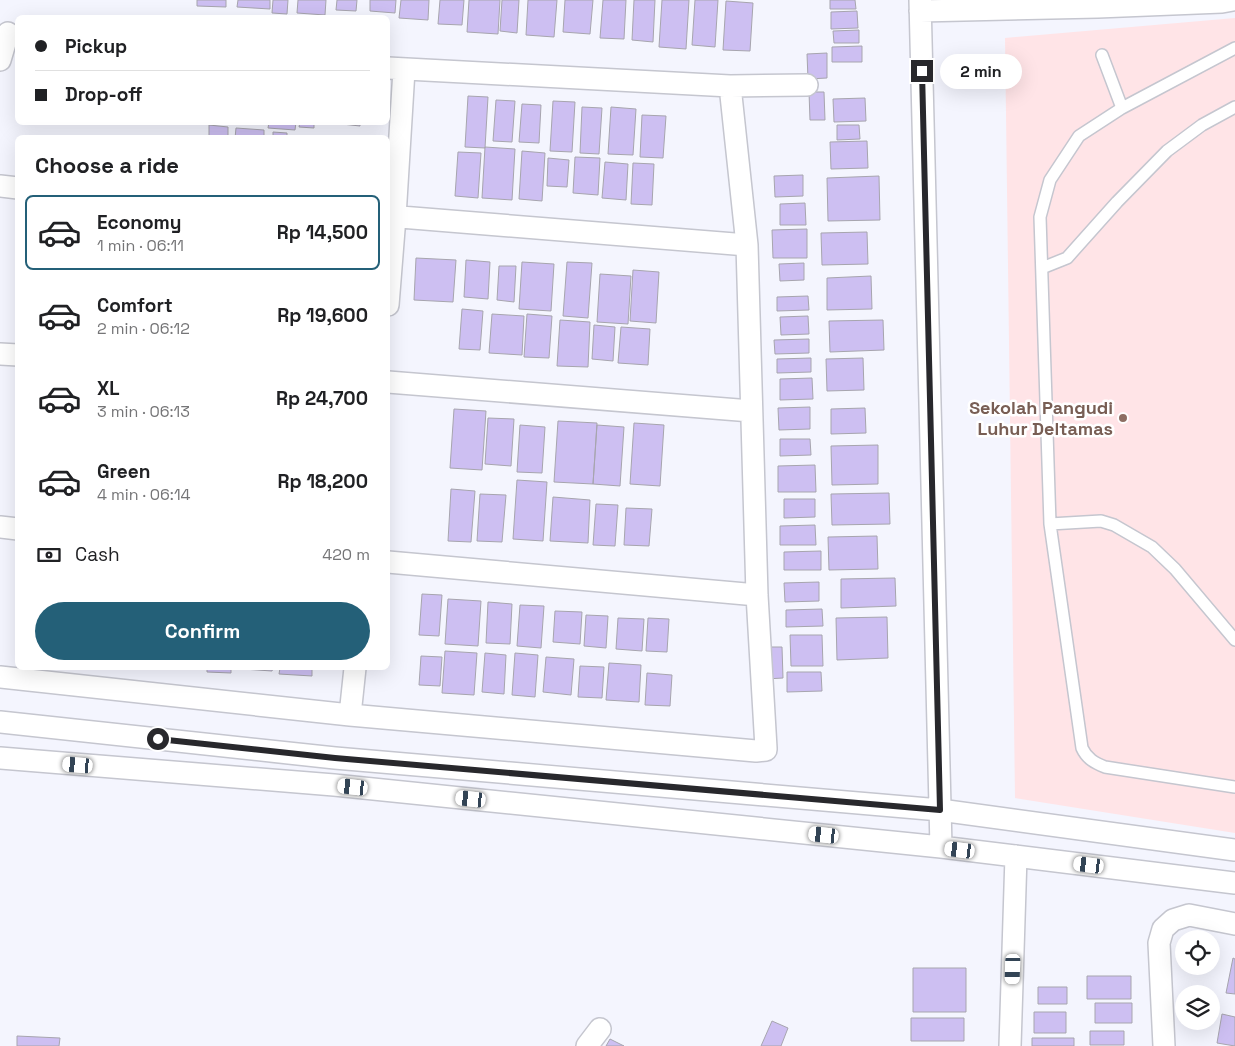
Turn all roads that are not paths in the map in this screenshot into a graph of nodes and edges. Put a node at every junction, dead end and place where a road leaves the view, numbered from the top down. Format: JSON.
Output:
{"nodes":[{"id":1,"x":1233,"y":0,"type":"edge"},
{"id":2,"x":920,"y":6,"type":"edge"},
{"id":3,"x":9,"y":33,"type":"edge"},
{"id":4,"x":1235,"y":48,"type":"edge"},
{"id":5,"x":1102,"y":55,"type":"dead end"},
{"id":6,"x":0,"y":60,"type":"edge"},
{"id":7,"x":396,"y":69,"type":"edge"},
{"id":8,"x":806,"y":85,"type":"dead end"},
{"id":9,"x":730,"y":86,"type":"junction"},
{"id":10,"x":1235,"y":107,"type":"edge"},
{"id":11,"x":1122,"y":108,"type":"junction"},
{"id":12,"x":0,"y":186,"type":"edge"},
{"id":13,"x":15,"y":188,"type":"edge"},
{"id":14,"x":392,"y":216,"type":"edge"},
{"id":15,"x":747,"y":246,"type":"junction"},
{"id":16,"x":390,"y":260,"type":"edge"},
{"id":17,"x":1042,"y":268,"type":"junction"},
{"id":18,"x":0,"y":354,"type":"edge"},
{"id":19,"x":15,"y":355,"type":"edge"},
{"id":20,"x":390,"y":382,"type":"edge"},
{"id":21,"x":752,"y":411,"type":"junction"},
{"id":22,"x":1050,"y":524,"type":"junction"},
{"id":23,"x":0,"y":527,"type":"edge"},
{"id":24,"x":15,"y":529,"type":"edge"},
{"id":25,"x":390,"y":562,"type":"edge"},
{"id":26,"x":757,"y":595,"type":"junction"},
{"id":27,"x":1235,"y":640,"type":"edge"},
{"id":28,"x":355,"y":670,"type":"edge"},
{"id":29,"x":0,"y":676,"type":"edge"},
{"id":30,"x":350,"y":715,"type":"junction"},
{"id":31,"x":0,"y":722,"type":"edge"},
{"id":32,"x":0,"y":758,"type":"edge"},
{"id":33,"x":335,"y":758,"type":"junction"},
{"id":34,"x":334,"y":785,"type":"junction"},
{"id":35,"x":1235,"y":787,"type":"edge"},
{"id":36,"x":940,"y":810,"type":"junction"},
{"id":37,"x":941,"y":847,"type":"junction"},
{"id":38,"x":1235,"y":850,"type":"edge"},
{"id":39,"x":1016,"y":856,"type":"junction"},
{"id":40,"x":1235,"y":883,"type":"edge"},
{"id":41,"x":1235,"y":924,"type":"edge"},
{"id":42,"x":600,"y":1029,"type":"dead end"},
{"id":43,"x":587,"y":1046,"type":"edge"},
{"id":44,"x":1010,"y":1046,"type":"edge"},
{"id":45,"x":1164,"y":1046,"type":"edge"}],
"edges":[{"from":1,"to":2,"type":"street"},
{"from":2,"to":36,"type":"street"},
{"from":3,"to":6,"type":"street"},
{"from":4,"to":11,"type":"lane"},
{"from":5,"to":11,"type":"lane"},
{"from":7,"to":9,"type":"street"},
{"from":7,"to":14,"type":"street"},
{"from":8,"to":9,"type":"street"},
{"from":9,"to":15,"type":"street"},
{"from":10,"to":17,"type":"lane"},
{"from":11,"to":17,"type":"lane"},
{"from":12,"to":13,"type":"street"},
{"from":14,"to":15,"type":"street"},
{"from":14,"to":16,"type":"street"},
{"from":15,"to":21,"type":"street"},
{"from":17,"to":22,"type":"lane"},
{"from":18,"to":19,"type":"street"},
{"from":20,"to":21,"type":"street"},
{"from":21,"to":26,"type":"street"},
{"from":22,"to":27,"type":"lane"},
{"from":22,"to":35,"type":"lane"},
{"from":23,"to":24,"type":"street"},
{"from":25,"to":26,"type":"street"},
{"from":26,"to":30,"type":"street"},
{"from":28,"to":30,"type":"street"},
{"from":29,"to":30,"type":"street"},
{"from":31,"to":33,"type":"street"},
{"from":32,"to":34,"type":"street"},
{"from":33,"to":34,"type":"street"},
{"from":33,"to":36,"type":"street"},
{"from":34,"to":37,"type":"street"},
{"from":36,"to":37,"type":"street"},
{"from":36,"to":38,"type":"street"},
{"from":37,"to":39,"type":"street"},
{"from":39,"to":40,"type":"street"},
{"from":39,"to":44,"type":"street"},
{"from":41,"to":45,"type":"street"},
{"from":42,"to":43,"type":"street"}]}
